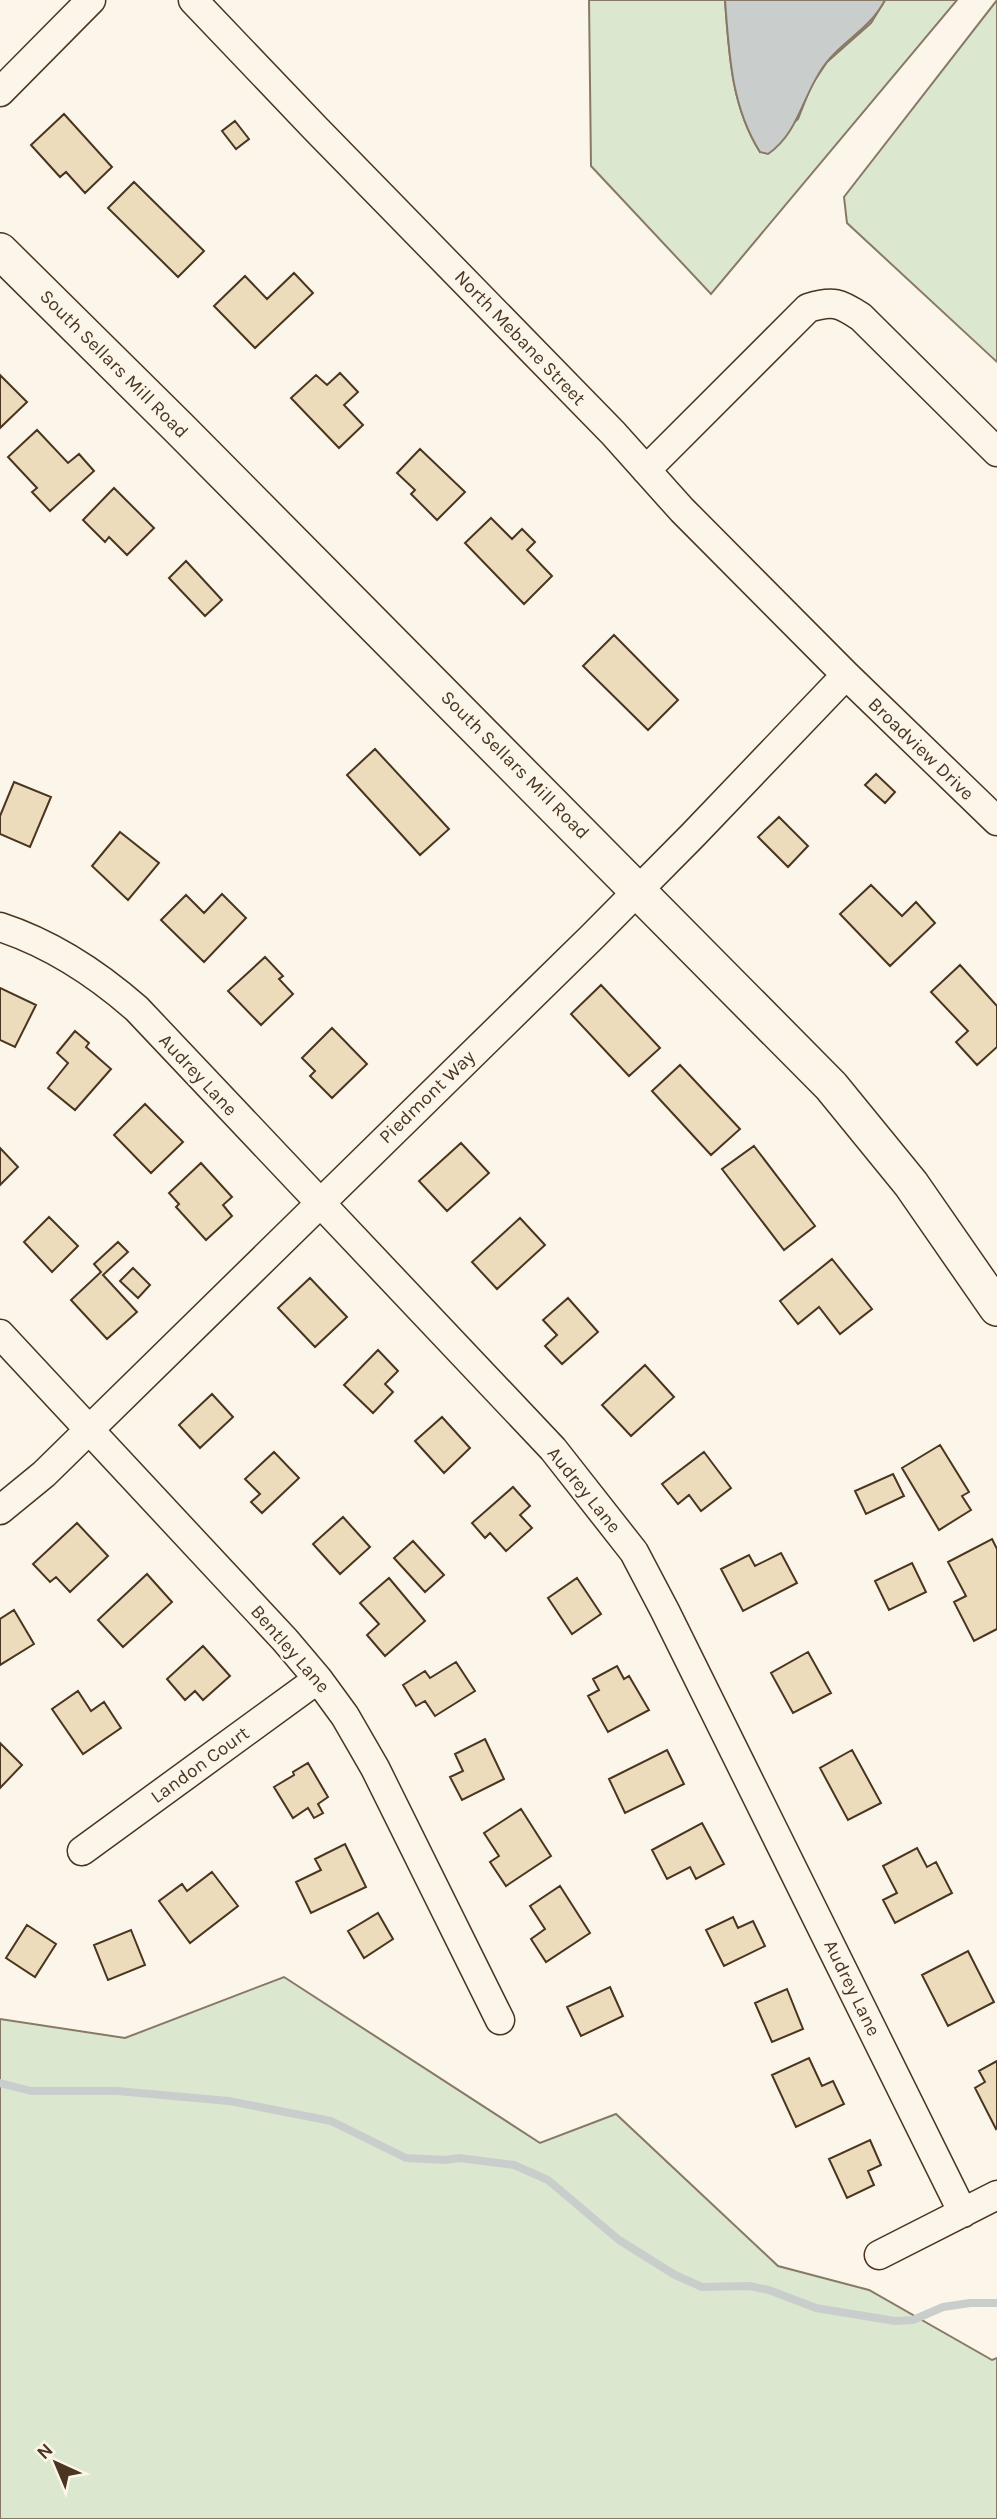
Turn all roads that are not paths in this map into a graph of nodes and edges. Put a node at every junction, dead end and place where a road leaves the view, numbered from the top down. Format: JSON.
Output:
{"nodes":[{"id":1,"x":91,"y":0,"type":"edge"},
{"id":2,"x":193,"y":0,"type":"edge"},
{"id":3,"x":0,"y":92,"type":"edge"},
{"id":4,"x":0,"y":251,"type":"edge"},
{"id":5,"x":997,"y":452,"type":"edge"},
{"id":6,"x":646,"y":470,"type":"junction"},
{"id":7,"x":846,"y":675,"type":"junction"},
{"id":8,"x":997,"y":821,"type":"edge"},
{"id":9,"x":638,"y":889,"type":"junction"},
{"id":10,"x":0,"y":927,"type":"edge"},
{"id":11,"x":320,"y":1204,"type":"junction"},
{"id":12,"x":997,"y":1308,"type":"edge"},
{"id":13,"x":0,"y":1334,"type":"edge"},
{"id":14,"x":89,"y":1429,"type":"junction"},
{"id":15,"x":0,"y":1510,"type":"edge"},
{"id":16,"x":318,"y":1679,"type":"junction"},
{"id":17,"x":82,"y":1851,"type":"dead end"},
{"id":18,"x":500,"y":2020,"type":"dead end"},
{"id":19,"x":997,"y":2195,"type":"edge"},
{"id":20,"x":963,"y":2213,"type":"junction"},
{"id":21,"x":879,"y":2255,"type":"dead end"}],
"edges":[{"from":1,"to":3,"type":"street"},
{"from":2,"to":6,"type":"street","name":"North Mebane Street"},
{"from":4,"to":9,"type":"main road","name":"South Sellars Mill Road"},
{"from":5,"to":6,"type":"street"},
{"from":6,"to":7,"type":"street","name":"North Mebane Street"},
{"from":7,"to":8,"type":"street","name":"Broadview Drive"},
{"from":7,"to":9,"type":"street","name":"Piedmont Way"},
{"from":9,"to":11,"type":"street","name":"Piedmont Way"},
{"from":9,"to":12,"type":"main road","name":"South Sellars Mill Road"},
{"from":10,"to":11,"type":"street","name":"Audrey Lane"},
{"from":11,"to":14,"type":"street","name":"Piedmont Way"},
{"from":11,"to":20,"type":"street","name":"Audrey Lane"},
{"from":13,"to":14,"type":"street","name":"Bentley Lane"},
{"from":14,"to":15,"type":"street","name":"Piedmont Way"},
{"from":14,"to":16,"type":"street","name":"Bentley Lane"},
{"from":16,"to":17,"type":"street","name":"Landon Court"},
{"from":16,"to":18,"type":"street","name":"Bentley Lane"},
{"from":19,"to":20,"type":"street"},
{"from":20,"to":21,"type":"street"}]}
